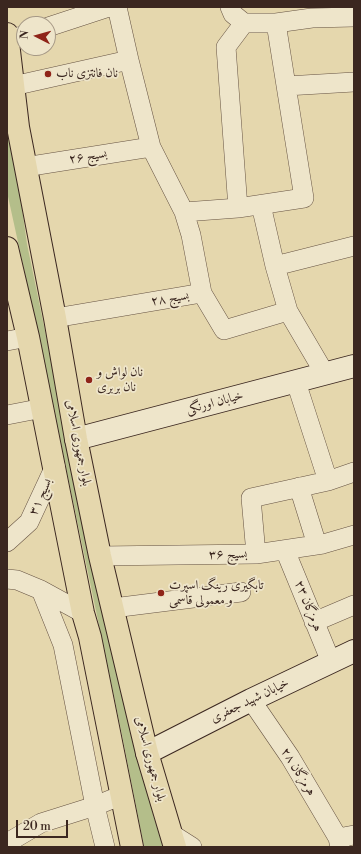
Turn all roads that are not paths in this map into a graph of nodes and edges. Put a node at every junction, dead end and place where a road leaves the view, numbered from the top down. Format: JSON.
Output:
{"nodes":[{"id":1,"x":109,"y":7,"type":"edge"},
{"id":2,"x":117,"y":7,"type":"edge"},
{"id":3,"x":230,"y":7,"type":"edge"},
{"id":4,"x":312,"y":12,"type":"edge"},
{"id":5,"x":354,"y":17,"type":"edge"},
{"id":6,"x":244,"y":23,"type":"junction"},
{"id":7,"x":276,"y":23,"type":"junction"},
{"id":8,"x":56,"y":24,"type":"edge"},
{"id":9,"x":13,"y":37,"type":"edge"},
{"id":10,"x":129,"y":60,"type":"junction"},
{"id":11,"x":354,"y":82,"type":"edge"},
{"id":12,"x":13,"y":86,"type":"junction"},
{"id":13,"x":286,"y":86,"type":"junction"},
{"id":14,"x":151,"y":147,"type":"junction"},
{"id":15,"x":25,"y":166,"type":"junction"},
{"id":16,"x":261,"y":205,"type":"junction"},
{"id":17,"x":238,"y":208,"type":"junction"},
{"id":18,"x":184,"y":212,"type":"junction"},
{"id":19,"x":354,"y":246,"type":"edge"},
{"id":20,"x":7,"y":248,"type":"edge"},
{"id":21,"x":275,"y":266,"type":"junction"},
{"id":22,"x":10,"y":274,"type":"edge"},
{"id":23,"x":202,"y":293,"type":"junction"},
{"id":24,"x":288,"y":311,"type":"junction"},
{"id":25,"x":54,"y":318,"type":"junction"},
{"id":26,"x":28,"y":337,"type":"junction"},
{"id":27,"x":7,"y":341,"type":"edge"},
{"id":28,"x":354,"y":366,"type":"edge"},
{"id":29,"x":325,"y":374,"type":"junction"},
{"id":30,"x":296,"y":382,"type":"junction"},
{"id":31,"x":43,"y":408,"type":"junction"},
{"id":32,"x":7,"y":415,"type":"edge"},
{"id":33,"x":76,"y":439,"type":"junction"},
{"id":34,"x":54,"y":466,"type":"junction"},
{"id":35,"x":354,"y":472,"type":"edge"},
{"id":36,"x":328,"y":481,"type":"junction"},
{"id":37,"x":299,"y":487,"type":"junction"},
{"id":38,"x":354,"y":535,"type":"edge"},
{"id":39,"x":7,"y":542,"type":"edge"},
{"id":40,"x":317,"y":545,"type":"junction"},
{"id":41,"x":286,"y":550,"type":"junction"},
{"id":42,"x":256,"y":554,"type":"junction"},
{"id":43,"x":100,"y":556,"type":"junction"},
{"id":44,"x":7,"y":579,"type":"edge"},
{"id":45,"x":41,"y":590,"type":"junction"},
{"id":46,"x":241,"y":592,"type":"dead end"},
{"id":47,"x":354,"y":605,"type":"edge"},
{"id":48,"x":113,"y":608,"type":"junction"},
{"id":49,"x":83,"y":613,"type":"junction"},
{"id":50,"x":314,"y":622,"type":"junction"},
{"id":51,"x":354,"y":651,"type":"edge"},
{"id":52,"x":331,"y":662,"type":"junction"},
{"id":53,"x":251,"y":700,"type":"junction"},
{"id":54,"x":147,"y":753,"type":"junction"},
{"id":55,"x":122,"y":795,"type":"junction"},
{"id":56,"x":95,"y":806,"type":"junction"},
{"id":57,"x":172,"y":840,"type":"edge"},
{"id":58,"x":344,"y":840,"type":"edge"},
{"id":59,"x":7,"y":843,"type":"edge"},
{"id":60,"x":105,"y":847,"type":"edge"},
{"id":61,"x":132,"y":847,"type":"edge"},
{"id":62,"x":192,"y":847,"type":"edge"}],
"edges":[{"from":1,"to":8,"type":"street"},
{"from":2,"to":10,"type":"street"},
{"from":3,"to":6,"type":"street"},
{"from":4,"to":5,"type":"street"},
{"from":4,"to":7,"type":"street"},
{"from":6,"to":7,"type":"street"},
{"from":6,"to":17,"type":"street"},
{"from":7,"to":13,"type":"street"},
{"from":9,"to":12,"type":"main road","name":"بلوار جمهوری اسلامی"},
{"from":10,"to":12,"type":"street"},
{"from":10,"to":14,"type":"street"},
{"from":11,"to":13,"type":"street"},
{"from":12,"to":15,"type":"main road","name":"بلوار جمهوری اسلامی"},
{"from":13,"to":16,"type":"street"},
{"from":14,"to":15,"type":"street","name":"بسیج ۲۶"},
{"from":14,"to":18,"type":"street"},
{"from":15,"to":25,"type":"main road","name":"بلوار جمهوری اسلامی"},
{"from":16,"to":17,"type":"street"},
{"from":16,"to":21,"type":"street"},
{"from":17,"to":18,"type":"street"},
{"from":18,"to":23,"type":"street"},
{"from":19,"to":21,"type":"street"},
{"from":20,"to":22,"type":"main road"},
{"from":21,"to":24,"type":"street"},
{"from":22,"to":26,"type":"main road"},
{"from":23,"to":24,"type":"street","name":"بسیج ۲۸"},
{"from":23,"to":25,"type":"street","name":"بسیج ۲۸"},
{"from":24,"to":29,"type":"street"},
{"from":25,"to":33,"type":"main road","name":"بلوار جمهوری اسلامی"},
{"from":26,"to":27,"type":"street"},
{"from":26,"to":31,"type":"main road"},
{"from":28,"to":29,"type":"street","name":"خیابان اورنگی"},
{"from":29,"to":30,"type":"street","name":"خیابان اورنگی"},
{"from":30,"to":33,"type":"street","name":"خیابان اورنگی"},
{"from":30,"to":36,"type":"street"},
{"from":31,"to":32,"type":"street"},
{"from":31,"to":34,"type":"main road"},
{"from":33,"to":43,"type":"main road","name":"بلوار جمهوری اسلامی"},
{"from":34,"to":39,"type":"street","name":"بسیج ۳۱"},
{"from":34,"to":49,"type":"main road"},
{"from":35,"to":36,"type":"street"},
{"from":36,"to":37,"type":"street"},
{"from":37,"to":40,"type":"street"},
{"from":37,"to":42,"type":"street"},
{"from":38,"to":40,"type":"street","name":"بسیج ۳۶"},
{"from":40,"to":41,"type":"street","name":"بسیج ۳۶"},
{"from":41,"to":42,"type":"street","name":"بسیج ۳۶"},
{"from":41,"to":50,"type":"street","name":"هرمزگان ۲۳"},
{"from":42,"to":43,"type":"street","name":"بسیج ۳۶"},
{"from":43,"to":48,"type":"main road","name":"بلوار جمهوری اسلامی"},
{"from":44,"to":45,"type":"street"},
{"from":45,"to":49,"type":"street"},
{"from":45,"to":56,"type":"street"},
{"from":46,"to":48,"type":"street"},
{"from":47,"to":50,"type":"street"},
{"from":48,"to":54,"type":"main road","name":"بلوار جمهوری اسلامی"},
{"from":49,"to":55,"type":"main road"},
{"from":50,"to":52,"type":"street","name":"هرمزگان ۲۳"},
{"from":51,"to":52,"type":"street","name":"خیابان شهید جعفری"},
{"from":52,"to":53,"type":"street","name":"خیابان شهید جعفری"},
{"from":53,"to":54,"type":"street","name":"خیابان شهید جعفری"},
{"from":53,"to":58,"type":"street","name":"هرمزگان ۲۸"},
{"from":54,"to":57,"type":"main road","name":"بلوار جمهوری اسلامی"},
{"from":55,"to":56,"type":"street"},
{"from":55,"to":61,"type":"main road"},
{"from":56,"to":59,"type":"street"},
{"from":56,"to":60,"type":"street"},
{"from":57,"to":62,"type":"street"}]}
